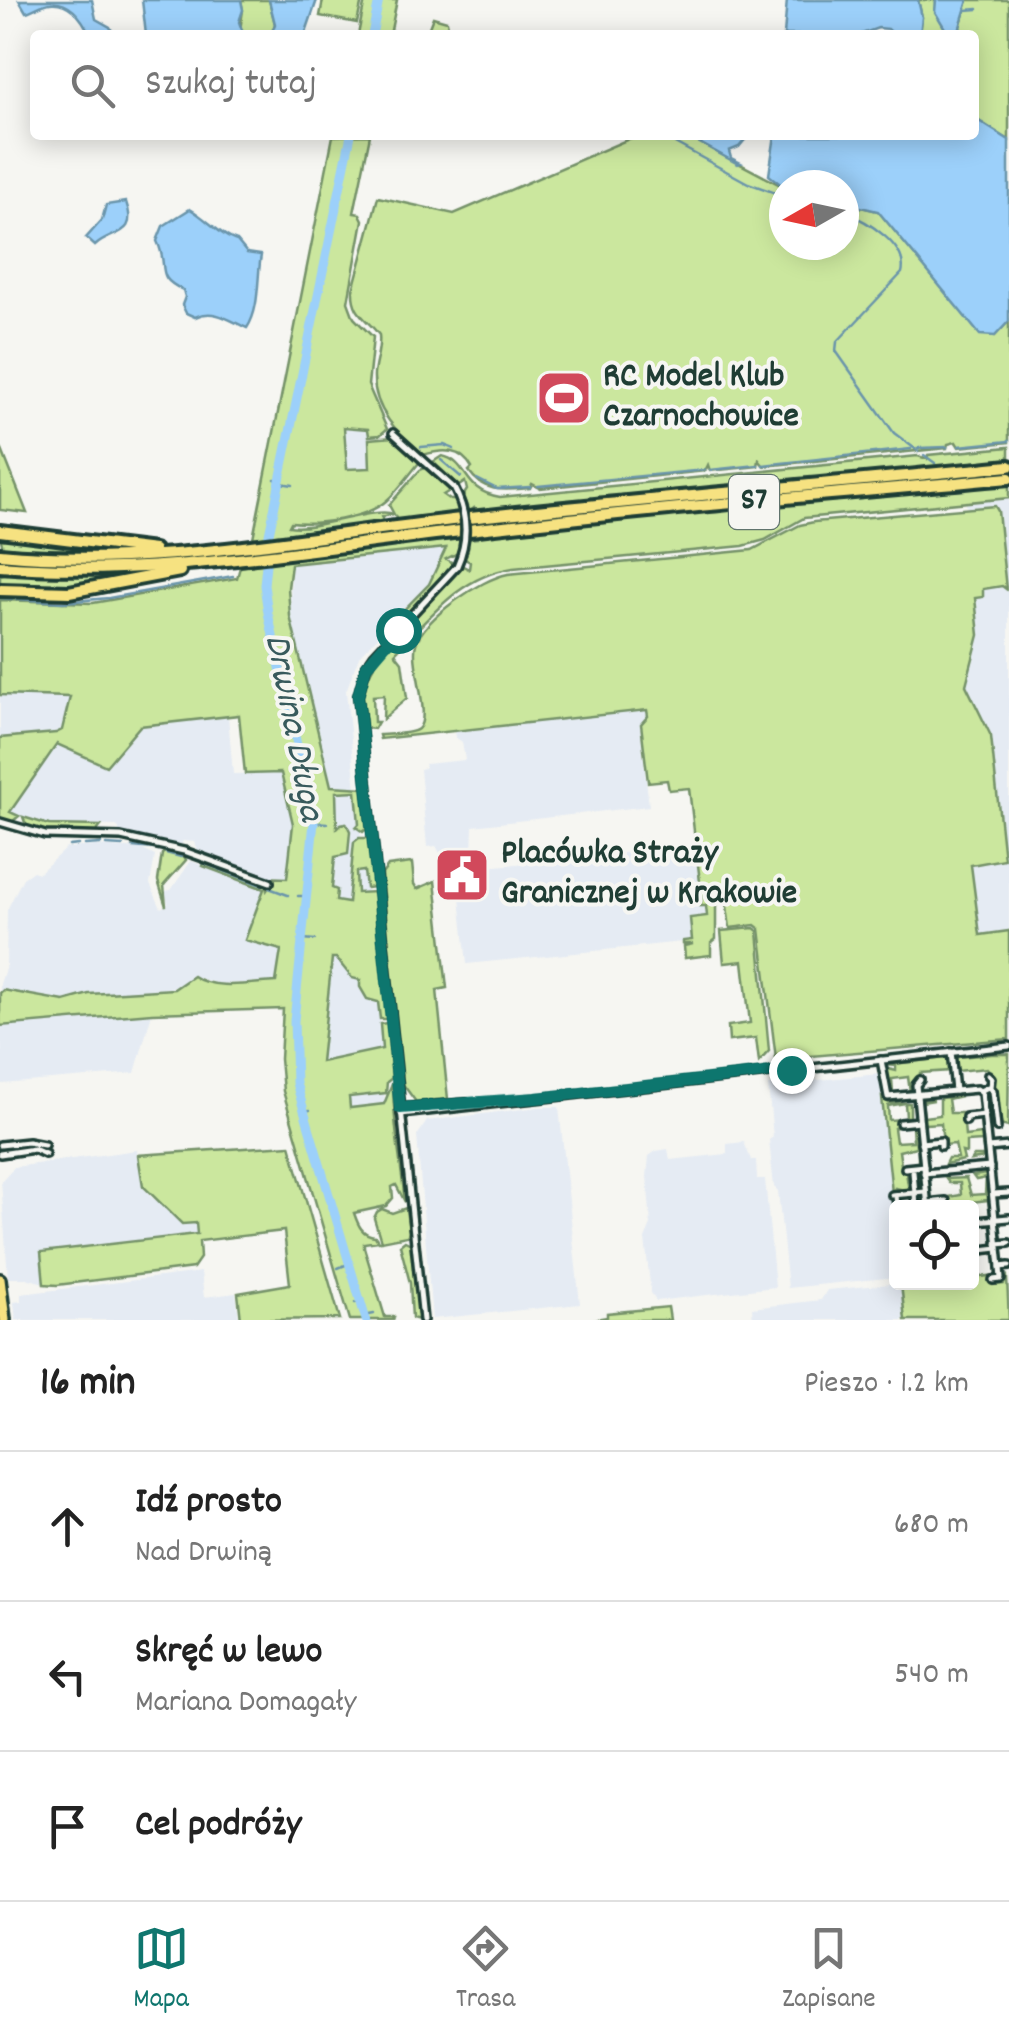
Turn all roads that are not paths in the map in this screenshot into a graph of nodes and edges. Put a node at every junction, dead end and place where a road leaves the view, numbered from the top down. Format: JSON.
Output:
{"nodes":[{"id":1,"x":394,"y":433,"type":"dead end"},
{"id":2,"x":1009,"y":466,"type":"edge"},
{"id":3,"x":1009,"y":478,"type":"edge"},
{"id":4,"x":0,"y":531,"type":"edge"},
{"id":5,"x":293,"y":546,"type":"junction"},
{"id":6,"x":210,"y":550,"type":"junction"},
{"id":7,"x":240,"y":553,"type":"junction"},
{"id":8,"x":0,"y":562,"type":"edge"},
{"id":9,"x":0,"y":590,"type":"edge"},
{"id":10,"x":0,"y":822,"type":"edge"},
{"id":11,"x":270,"y":882,"type":"dead end"},
{"id":12,"x":1009,"y":1046,"type":"edge"},
{"id":13,"x":952,"y":1052,"type":"junction"},
{"id":14,"x":881,"y":1059,"type":"junction"},
{"id":15,"x":988,"y":1075,"type":"dead end"},
{"id":16,"x":920,"y":1080,"type":"dead end"},
{"id":17,"x":990,"y":1087,"type":"junction"},
{"id":18,"x":980,"y":1090,"type":"junction"},
{"id":19,"x":955,"y":1091,"type":"junction"},
{"id":20,"x":916,"y":1095,"type":"junction"},
{"id":21,"x":400,"y":1111,"type":"junction"},
{"id":22,"x":985,"y":1115,"type":"junction"},
{"id":23,"x":966,"y":1116,"type":"dead end"},
{"id":24,"x":919,"y":1121,"type":"junction"},
{"id":25,"x":900,"y":1123,"type":"dead end"},
{"id":26,"x":997,"y":1128,"type":"dead end"},
{"id":27,"x":941,"y":1141,"type":"dead end"},
{"id":28,"x":921,"y":1143,"type":"junction"},
{"id":29,"x":0,"y":1145,"type":"edge"},
{"id":30,"x":44,"y":1145,"type":"dead end"},
{"id":31,"x":1009,"y":1146,"type":"edge"},
{"id":32,"x":988,"y":1148,"type":"junction"},
{"id":33,"x":0,"y":1154,"type":"edge"},
{"id":34,"x":45,"y":1154,"type":"dead end"},
{"id":35,"x":990,"y":1166,"type":"junction"},
{"id":36,"x":905,"y":1168,"type":"dead end"},
{"id":37,"x":924,"y":1170,"type":"junction"},
{"id":38,"x":913,"y":1172,"type":"dead end"},
{"id":39,"x":926,"y":1192,"type":"junction"},
{"id":40,"x":914,"y":1193,"type":"junction"},
{"id":41,"x":1009,"y":1193,"type":"edge"},
{"id":42,"x":992,"y":1194,"type":"junction"},
{"id":43,"x":895,"y":1200,"type":"edge"},
{"id":44,"x":915,"y":1200,"type":"edge"},
{"id":45,"x":927,"y":1200,"type":"edge"},
{"id":46,"x":1009,"y":1218,"type":"edge"},
{"id":47,"x":995,"y":1219,"type":"junction"},
{"id":48,"x":979,"y":1221,"type":"edge"},
{"id":49,"x":1009,"y":1243,"type":"edge"},
{"id":50,"x":998,"y":1246,"type":"junction"},
{"id":51,"x":979,"y":1250,"type":"edge"},
{"id":52,"x":1009,"y":1266,"type":"edge"},
{"id":53,"x":1000,"y":1267,"type":"junction"},
{"id":54,"x":0,"y":1278,"type":"edge"},
{"id":55,"x":993,"y":1280,"type":"dead end"},
{"id":56,"x":5,"y":1320,"type":"edge"},
{"id":57,"x":423,"y":1320,"type":"edge"}],
"edges":[{"from":1,"to":21,"type":"street","bridge":true},
{"from":2,"to":5,"type":"highway","number":"S7"},
{"from":3,"to":5,"type":"highway","number":"S7"},
{"from":4,"to":6,"type":"highway"},
{"from":5,"to":7,"type":"highway","number":"S7"},
{"from":6,"to":7,"type":"highway","number":"S7"},
{"from":6,"to":8,"type":"highway","number":"S7"},
{"from":7,"to":8,"type":"highway","number":"S7"},
{"from":7,"to":9,"type":"highway"},
{"from":10,"to":11,"type":"street"},
{"from":12,"to":13,"type":"street"},
{"from":13,"to":14,"type":"street"},
{"from":13,"to":19,"type":"street"},
{"from":14,"to":20,"type":"street"},
{"from":14,"to":21,"type":"street"},
{"from":15,"to":17,"type":"street"},
{"from":16,"to":20,"type":"street"},
{"from":17,"to":18,"type":"street"},
{"from":17,"to":26,"type":"street"},
{"from":18,"to":19,"type":"street"},
{"from":18,"to":22,"type":"street"},
{"from":19,"to":20,"type":"street"},
{"from":20,"to":24,"type":"street"},
{"from":21,"to":57,"type":"street"},
{"from":22,"to":23,"type":"street"},
{"from":22,"to":32,"type":"street"},
{"from":24,"to":25,"type":"street"},
{"from":24,"to":28,"type":"street"},
{"from":27,"to":28,"type":"street"},
{"from":28,"to":37,"type":"street"},
{"from":29,"to":30,"type":"street"},
{"from":31,"to":32,"type":"street"},
{"from":32,"to":35,"type":"street"},
{"from":33,"to":34,"type":"street"},
{"from":35,"to":37,"type":"street"},
{"from":35,"to":42,"type":"street"},
{"from":36,"to":37,"type":"street"},
{"from":37,"to":39,"type":"street"},
{"from":38,"to":40,"type":"street"},
{"from":39,"to":40,"type":"street"},
{"from":39,"to":45,"type":"street"},
{"from":40,"to":43,"type":"street"},
{"from":40,"to":44,"type":"street"},
{"from":41,"to":42,"type":"street"},
{"from":42,"to":47,"type":"street"},
{"from":46,"to":47,"type":"street"},
{"from":47,"to":48,"type":"street"},
{"from":47,"to":50,"type":"street"},
{"from":49,"to":50,"type":"street"},
{"from":50,"to":51,"type":"street"},
{"from":50,"to":53,"type":"street"},
{"from":52,"to":53,"type":"street"},
{"from":53,"to":55,"type":"street"},
{"from":54,"to":56,"type":"main road"}]}
